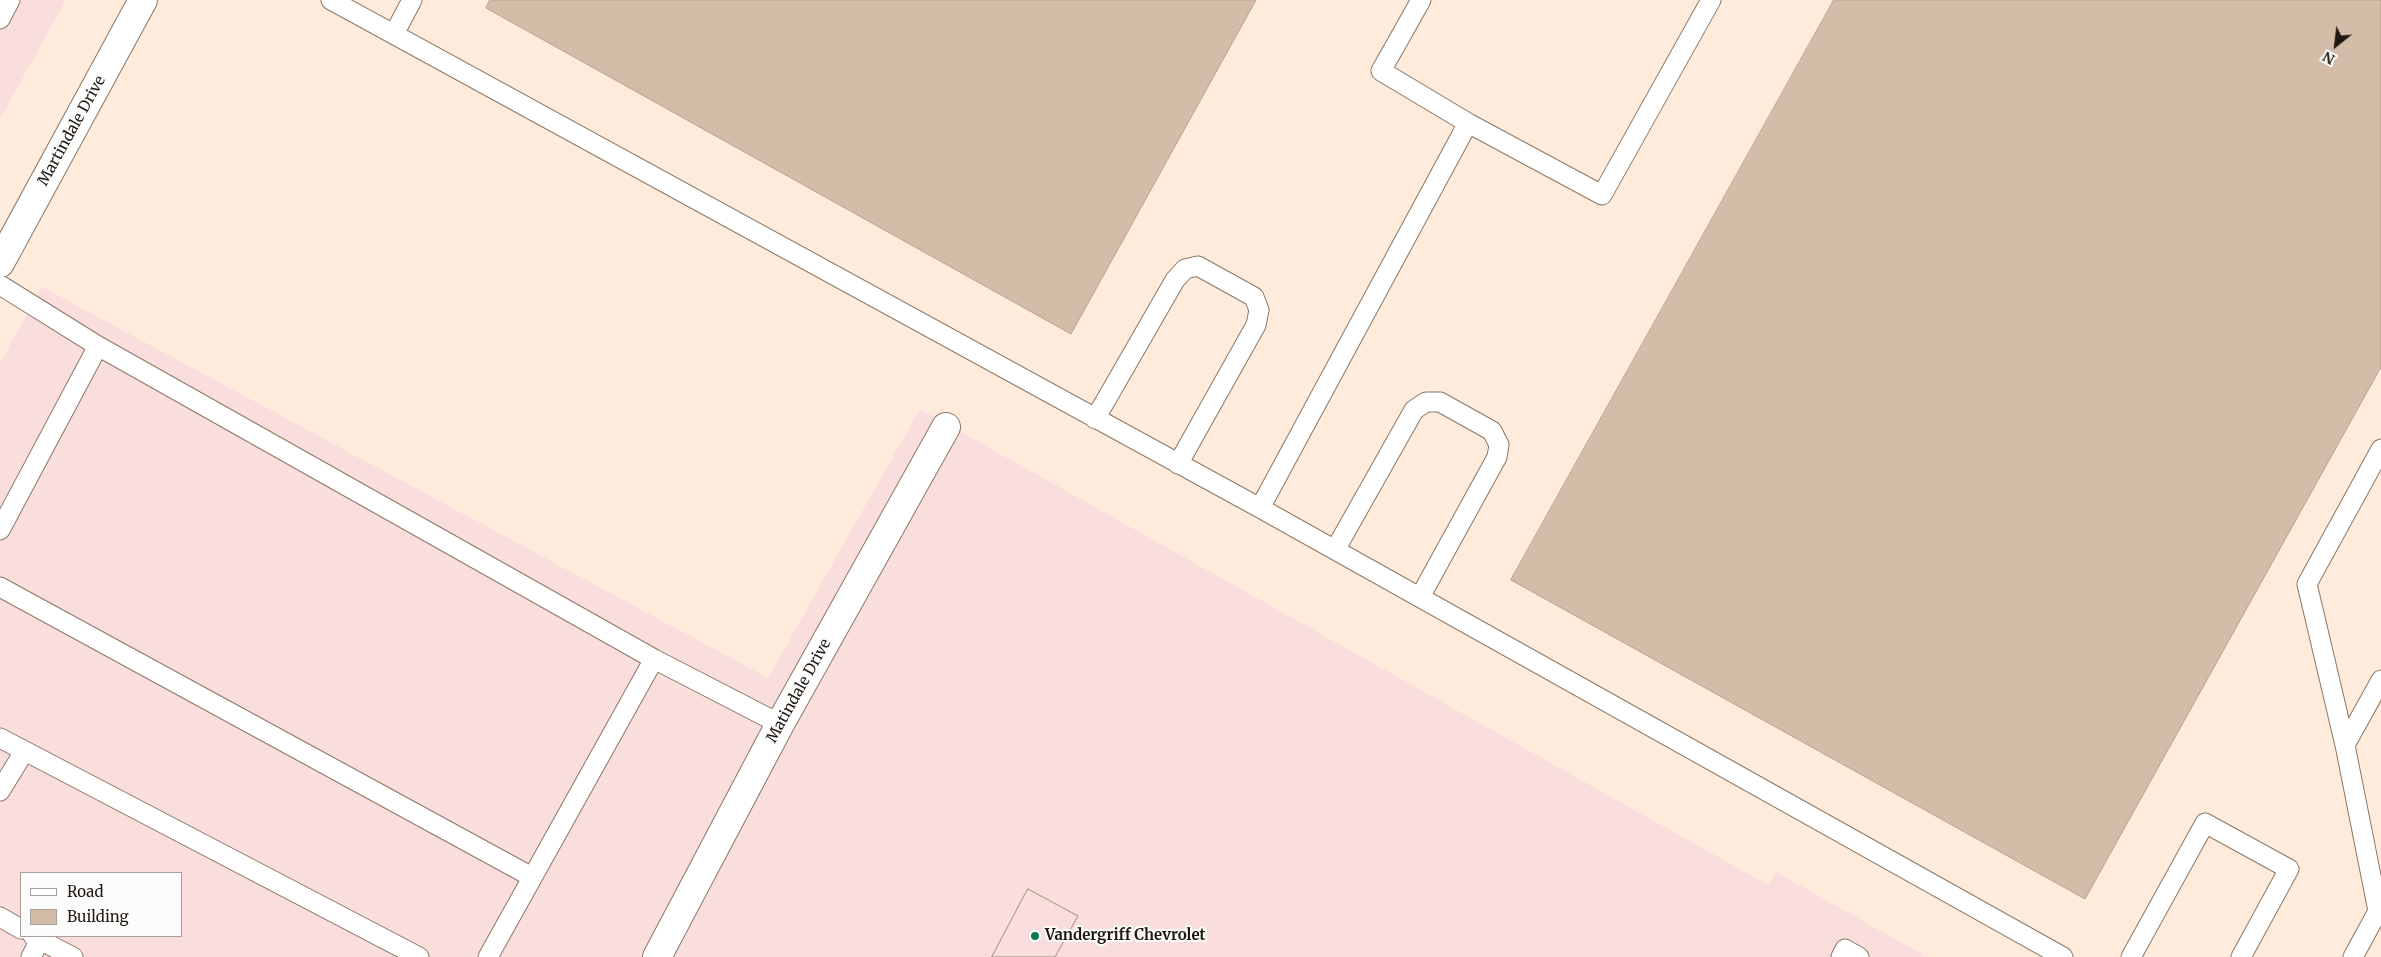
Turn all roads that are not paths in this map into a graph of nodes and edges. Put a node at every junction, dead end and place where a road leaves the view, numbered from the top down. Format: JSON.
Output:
{"nodes":[{"id":1,"x":10,"y":0,"type":"edge"},
{"id":2,"x":143,"y":0,"type":"edge"},
{"id":3,"x":332,"y":0,"type":"edge"},
{"id":4,"x":412,"y":0,"type":"edge"},
{"id":5,"x":1420,"y":0,"type":"edge"},
{"id":6,"x":1711,"y":0,"type":"edge"},
{"id":7,"x":0,"y":19,"type":"edge"},
{"id":8,"x":394,"y":34,"type":"junction"},
{"id":9,"x":1468,"y":124,"type":"junction"},
{"id":10,"x":0,"y":263,"type":"edge"},
{"id":11,"x":0,"y":285,"type":"edge"},
{"id":12,"x":98,"y":346,"type":"junction"},
{"id":13,"x":1095,"y":419,"type":"junction"},
{"id":14,"x":946,"y":427,"type":"dead end"},
{"id":15,"x":2381,"y":449,"type":"edge"},
{"id":16,"x":1178,"y":464,"type":"junction"},
{"id":17,"x":1260,"y":508,"type":"junction"},
{"id":18,"x":0,"y":530,"type":"edge"},
{"id":19,"x":1334,"y":550,"type":"junction"},
{"id":20,"x":0,"y":587,"type":"edge"},
{"id":21,"x":1420,"y":598,"type":"junction"},
{"id":22,"x":654,"y":659,"type":"junction"},
{"id":23,"x":2381,"y":680,"type":"edge"},
{"id":24,"x":780,"y":724,"type":"junction"},
{"id":25,"x":0,"y":738,"type":"edge"},
{"id":26,"x":2345,"y":745,"type":"junction"},
{"id":27,"x":24,"y":752,"type":"junction"},
{"id":28,"x":0,"y":791,"type":"edge"},
{"id":29,"x":532,"y":877,"type":"junction"},
{"id":30,"x":2380,"y":909,"type":"edge"},
{"id":31,"x":0,"y":917,"type":"edge"},
{"id":32,"x":20,"y":928,"type":"edge"},
{"id":33,"x":37,"y":938,"type":"edge"},
{"id":34,"x":31,"y":957,"type":"edge"},
{"id":35,"x":73,"y":957,"type":"edge"},
{"id":36,"x":419,"y":957,"type":"edge"},
{"id":37,"x":488,"y":957,"type":"edge"},
{"id":38,"x":657,"y":957,"type":"edge"},
{"id":39,"x":2063,"y":957,"type":"edge"},
{"id":40,"x":2131,"y":957,"type":"edge"},
{"id":41,"x":2241,"y":957,"type":"edge"},
{"id":42,"x":2352,"y":957,"type":"edge"}],
"edges":[{"from":1,"to":7,"type":"lane"},
{"from":2,"to":10,"type":"street","name":"Martindale Drive"},
{"from":3,"to":8,"type":"lane"},
{"from":4,"to":8,"type":"lane"},
{"from":5,"to":9,"type":"lane"},
{"from":6,"to":9,"type":"lane"},
{"from":8,"to":13,"type":"lane"},
{"from":9,"to":17,"type":"lane"},
{"from":11,"to":12,"type":"lane"},
{"from":12,"to":18,"type":"lane"},
{"from":12,"to":22,"type":"lane"},
{"from":13,"to":16,"type":"lane"},
{"from":13,"to":16,"type":"lane"},
{"from":14,"to":24,"type":"street","name":"Matindale Drive"},
{"from":15,"to":26,"type":"lane"},
{"from":16,"to":17,"type":"lane"},
{"from":17,"to":19,"type":"lane"},
{"from":19,"to":21,"type":"lane"},
{"from":19,"to":21,"type":"lane"},
{"from":20,"to":29,"type":"lane"},
{"from":21,"to":39,"type":"lane"},
{"from":22,"to":24,"type":"lane"},
{"from":22,"to":29,"type":"lane"},
{"from":23,"to":26,"type":"lane"},
{"from":24,"to":38,"type":"street","name":"Matindale Drive"},
{"from":25,"to":27,"type":"lane"},
{"from":26,"to":30,"type":"lane"},
{"from":27,"to":28,"type":"lane"},
{"from":27,"to":36,"type":"lane"},
{"from":29,"to":37,"type":"lane"},
{"from":30,"to":42,"type":"lane"},
{"from":31,"to":32,"type":"lane"},
{"from":33,"to":34,"type":"lane"},
{"from":33,"to":35,"type":"lane"},
{"from":40,"to":41,"type":"lane"}]}
